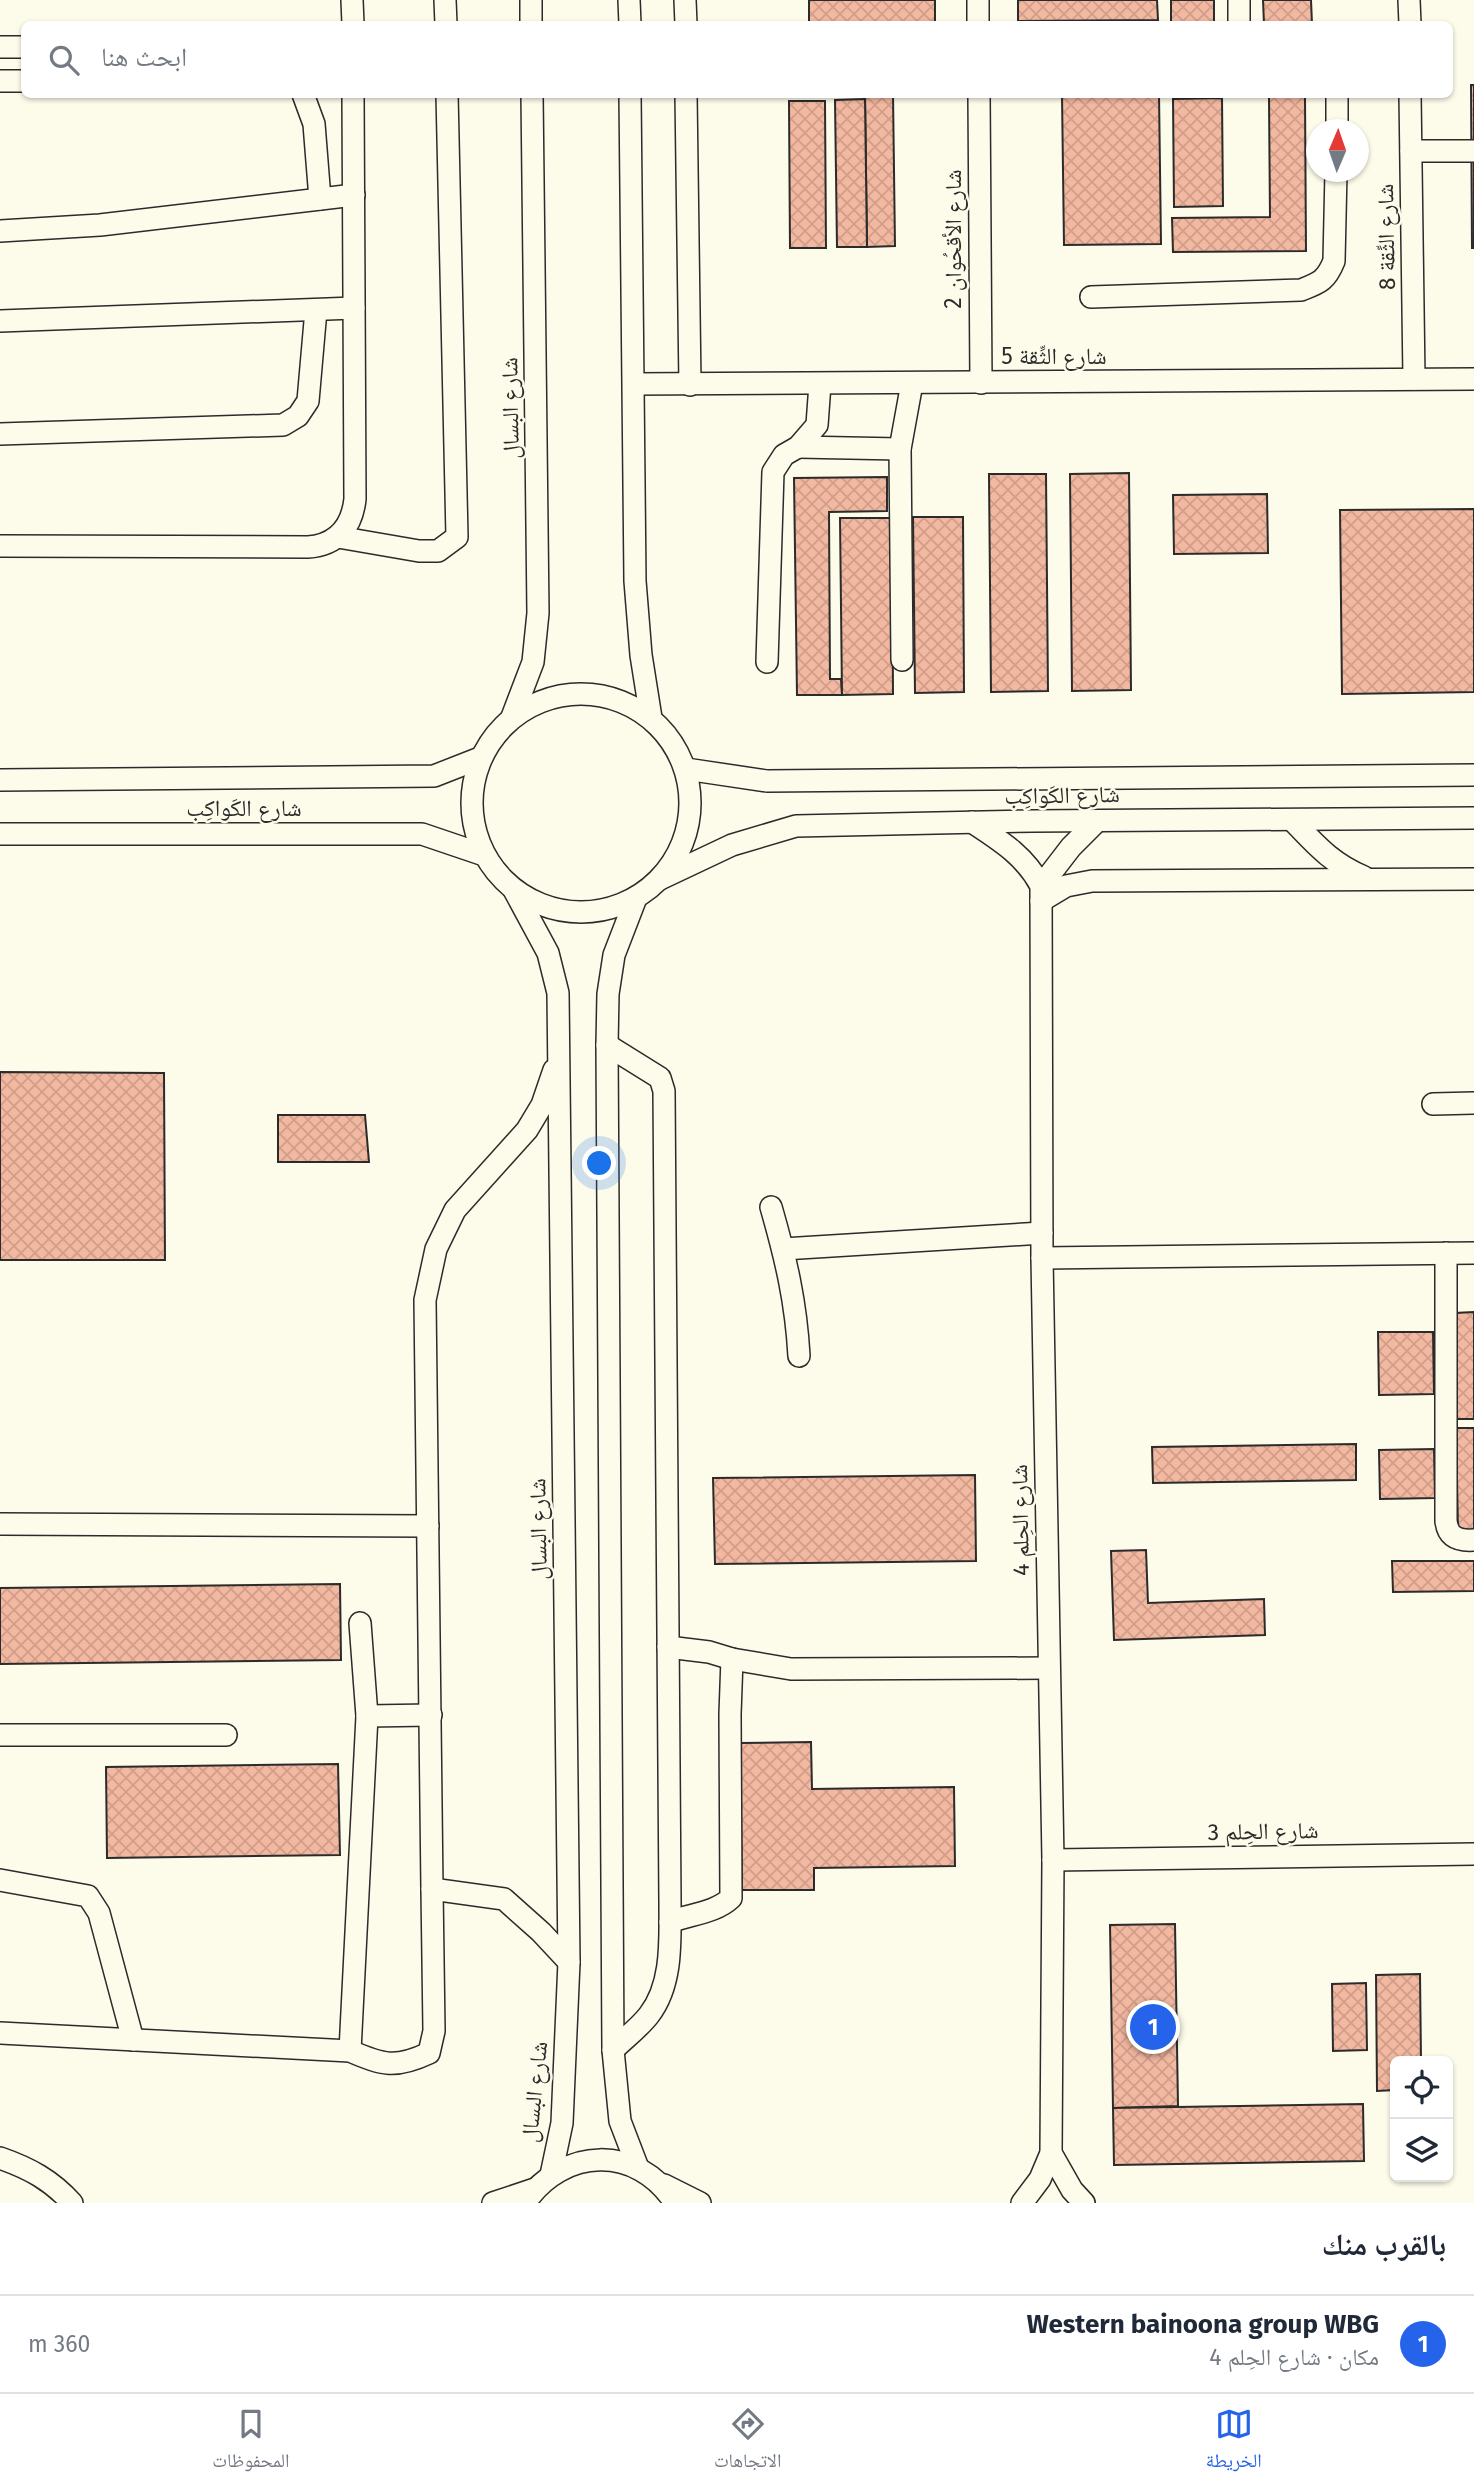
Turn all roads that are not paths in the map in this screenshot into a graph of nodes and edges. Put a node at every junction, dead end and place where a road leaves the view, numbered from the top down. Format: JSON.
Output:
{"nodes":[{"id":1,"x":352,"y":0,"type":"edge"},
{"id":2,"x":445,"y":0,"type":"edge"},
{"id":3,"x":531,"y":0,"type":"edge"},
{"id":4,"x":629,"y":0,"type":"edge"},
{"id":5,"x":685,"y":0,"type":"edge"},
{"id":6,"x":978,"y":0,"type":"edge"},
{"id":7,"x":1239,"y":0,"type":"edge"},
{"id":8,"x":1409,"y":0,"type":"edge"},
{"id":9,"x":353,"y":21,"type":"edge"},
{"id":10,"x":446,"y":21,"type":"edge"},
{"id":11,"x":531,"y":21,"type":"edge"},
{"id":12,"x":629,"y":21,"type":"edge"},
{"id":13,"x":686,"y":21,"type":"edge"},
{"id":14,"x":978,"y":21,"type":"edge"},
{"id":15,"x":1239,"y":21,"type":"edge"},
{"id":16,"x":1409,"y":21,"type":"edge"},
{"id":17,"x":0,"y":47,"type":"edge"},
{"id":18,"x":21,"y":47,"type":"edge"},
{"id":19,"x":0,"y":81,"type":"edge"},
{"id":20,"x":21,"y":81,"type":"edge"},
{"id":21,"x":304,"y":98,"type":"edge"},
{"id":22,"x":353,"y":98,"type":"edge"},
{"id":23,"x":447,"y":98,"type":"edge"},
{"id":24,"x":532,"y":98,"type":"edge"},
{"id":25,"x":631,"y":98,"type":"edge"},
{"id":26,"x":686,"y":98,"type":"edge"},
{"id":27,"x":978,"y":98,"type":"edge"},
{"id":28,"x":1338,"y":98,"type":"edge"},
{"id":29,"x":1410,"y":98,"type":"edge"},
{"id":30,"x":1337,"y":119,"type":"edge"},
{"id":31,"x":1411,"y":151,"type":"junction"},
{"id":32,"x":1474,"y":151,"type":"edge"},
{"id":33,"x":1336,"y":182,"type":"edge"},
{"id":34,"x":354,"y":195,"type":"junction"},
{"id":35,"x":320,"y":199,"type":"junction"},
{"id":36,"x":0,"y":231,"type":"edge"},
{"id":37,"x":1091,"y":297,"type":"dead end"},
{"id":38,"x":354,"y":309,"type":"junction"},
{"id":39,"x":316,"y":310,"type":"junction"},
{"id":40,"x":0,"y":321,"type":"edge"},
{"id":41,"x":1414,"y":379,"type":"junction"},
{"id":42,"x":1474,"y":379,"type":"edge"},
{"id":43,"x":912,"y":383,"type":"junction"},
{"id":44,"x":981,"y":383,"type":"junction"},
{"id":45,"x":634,"y":384,"type":"junction"},
{"id":46,"x":820,"y":384,"type":"junction"},
{"id":47,"x":690,"y":385,"type":"junction"},
{"id":48,"x":0,"y":434,"type":"edge"},
{"id":49,"x":798,"y":447,"type":"junction"},
{"id":50,"x":900,"y":449,"type":"junction"},
{"id":51,"x":338,"y":537,"type":"junction"},
{"id":52,"x":0,"y":546,"type":"edge"},
{"id":53,"x":902,"y":660,"type":"dead end"},
{"id":54,"x":767,"y":662,"type":"dead end"},
{"id":55,"x":512,"y":718,"type":"junction"},
{"id":56,"x":651,"y":718,"type":"junction"},
{"id":57,"x":480,"y":758,"type":"junction"},
{"id":58,"x":685,"y":769,"type":"junction"},
{"id":59,"x":1474,"y":775,"type":"edge"},
{"id":60,"x":0,"y":780,"type":"edge"},
{"id":61,"x":1474,"y":818,"type":"edge"},
{"id":62,"x":1292,"y":820,"type":"junction"},
{"id":63,"x":1097,"y":821,"type":"junction"},
{"id":64,"x":972,"y":822,"type":"junction"},
{"id":65,"x":0,"y":834,"type":"edge"},
{"id":66,"x":484,"y":855,"type":"junction"},
{"id":67,"x":660,"y":879,"type":"junction"},
{"id":68,"x":1369,"y":879,"type":"junction"},
{"id":69,"x":1474,"y":879,"type":"edge"},
{"id":70,"x":514,"y":890,"type":"junction"},
{"id":71,"x":1041,"y":894,"type":"junction"},
{"id":72,"x":636,"y":898,"type":"junction"},
{"id":73,"x":607,"y":1045,"type":"junction"},
{"id":74,"x":559,"y":1058,"type":"junction"},
{"id":75,"x":1474,"y":1103,"type":"edge"},
{"id":76,"x":1433,"y":1104,"type":"dead end"},
{"id":77,"x":771,"y":1208,"type":"dead end"},
{"id":78,"x":1042,"y":1233,"type":"junction"},
{"id":79,"x":783,"y":1250,"type":"junction"},
{"id":80,"x":1474,"y":1252,"type":"edge"},
{"id":81,"x":1446,"y":1253,"type":"junction"},
{"id":82,"x":1042,"y":1258,"type":"junction"},
{"id":83,"x":799,"y":1356,"type":"dead end"},
{"id":84,"x":0,"y":1524,"type":"edge"},
{"id":85,"x":429,"y":1526,"type":"junction"},
{"id":86,"x":1474,"y":1541,"type":"edge"},
{"id":87,"x":360,"y":1623,"type":"dead end"},
{"id":88,"x":668,"y":1647,"type":"junction"},
{"id":89,"x":732,"y":1659,"type":"junction"},
{"id":90,"x":1049,"y":1668,"type":"junction"},
{"id":91,"x":431,"y":1715,"type":"junction"},
{"id":92,"x":367,"y":1716,"type":"junction"},
{"id":93,"x":0,"y":1735,"type":"edge"},
{"id":94,"x":226,"y":1735,"type":"dead end"},
{"id":95,"x":1474,"y":1854,"type":"edge"},
{"id":96,"x":1052,"y":1860,"type":"junction"},
{"id":97,"x":0,"y":1880,"type":"edge"},
{"id":98,"x":432,"y":1889,"type":"junction"},
{"id":99,"x":670,"y":1922,"type":"junction"},
{"id":100,"x":569,"y":1962,"type":"junction"},
{"id":101,"x":0,"y":2033,"type":"edge"},
{"id":102,"x":133,"y":2040,"type":"junction"},
{"id":103,"x":613,"y":2050,"type":"junction"},
{"id":104,"x":350,"y":2051,"type":"junction"},
{"id":105,"x":1051,"y":2153,"type":"junction"},
{"id":106,"x":0,"y":2158,"type":"edge"},
{"id":107,"x":638,"y":2168,"type":"junction"},
{"id":108,"x":659,"y":2183,"type":"junction"},
{"id":109,"x":537,"y":2189,"type":"edge"},
{"id":110,"x":72,"y":2203,"type":"edge"},
{"id":111,"x":493,"y":2203,"type":"edge"},
{"id":112,"x":675,"y":2203,"type":"edge"},
{"id":113,"x":700,"y":2203,"type":"edge"},
{"id":114,"x":1022,"y":2203,"type":"edge"},
{"id":115,"x":1084,"y":2203,"type":"edge"}],
"edges":[{"from":1,"to":9,"type":"street"},
{"from":2,"to":10,"type":"street"},
{"from":3,"to":11,"type":"street"},
{"from":4,"to":12,"type":"street"},
{"from":5,"to":13,"type":"street"},
{"from":6,"to":14,"type":"street"},
{"from":7,"to":15,"type":"street"},
{"from":8,"to":16,"type":"street"},
{"from":17,"to":18,"type":"street"},
{"from":19,"to":20,"type":"street"},
{"from":21,"to":35,"type":"street"},
{"from":22,"to":34,"type":"street"},
{"from":23,"to":51,"type":"street"},
{"from":24,"to":55,"type":"street","name":"شارع البسال"},
{"from":25,"to":45,"type":"street"},
{"from":26,"to":47,"type":"street"},
{"from":27,"to":44,"type":"street","name":"شارع الأقحُوان 2"},
{"from":28,"to":30,"type":"street"},
{"from":29,"to":31,"type":"street","name":"شارع الثِّقة 8"},
{"from":31,"to":32,"type":"street"},
{"from":31,"to":41,"type":"street","name":"شارع الثِّقة 8"},
{"from":33,"to":37,"type":"street"},
{"from":34,"to":35,"type":"street"},
{"from":34,"to":38,"type":"street"},
{"from":35,"to":36,"type":"street"},
{"from":38,"to":39,"type":"street"},
{"from":38,"to":51,"type":"street"},
{"from":39,"to":40,"type":"street"},
{"from":39,"to":48,"type":"street"},
{"from":41,"to":42,"type":"street","name":"شارع الثِّقة 5"},
{"from":41,"to":44,"type":"street","name":"شارع الثِّقة 5"},
{"from":43,"to":44,"type":"street","name":"شارع الثِّقة 5"},
{"from":43,"to":46,"type":"street","name":"شارع الثِّقة 5"},
{"from":43,"to":50,"type":"street"},
{"from":45,"to":47,"type":"street","name":"شارع الثِّقة 5"},
{"from":45,"to":56,"type":"street"},
{"from":46,"to":47,"type":"street","name":"شارع الثِّقة 5"},
{"from":46,"to":49,"type":"street"},
{"from":49,"to":50,"type":"street"},
{"from":49,"to":54,"type":"street"},
{"from":50,"to":53,"type":"street"},
{"from":51,"to":52,"type":"street"},
{"from":55,"to":56,"type":"street"},
{"from":55,"to":57,"type":"street"},
{"from":56,"to":58,"type":"street"},
{"from":57,"to":60,"type":"street","name":"شارع الكَواكِب"},
{"from":57,"to":66,"type":"street"},
{"from":58,"to":59,"type":"street","name":"شارع الكَواكِب"},
{"from":58,"to":67,"type":"street"},
{"from":61,"to":62,"type":"street","name":"شارع الكَواكِب"},
{"from":62,"to":63,"type":"street","name":"شارع الكَواكِب"},
{"from":62,"to":68,"type":"street"},
{"from":63,"to":64,"type":"street","name":"شارع الكَواكِب"},
{"from":63,"to":71,"type":"street"},
{"from":64,"to":67,"type":"street","name":"شارع الكَواكِب"},
{"from":64,"to":71,"type":"street"},
{"from":65,"to":66,"type":"street","name":"شارع الكَواكِب"},
{"from":66,"to":70,"type":"street"},
{"from":67,"to":72,"type":"street"},
{"from":68,"to":69,"type":"street"},
{"from":68,"to":71,"type":"street"},
{"from":70,"to":72,"type":"street"},
{"from":70,"to":74,"type":"street","name":"شارع البسال"},
{"from":71,"to":78,"type":"street","name":"شارع الحِلم 4"},
{"from":72,"to":73,"type":"street"},
{"from":73,"to":88,"type":"street"},
{"from":73,"to":103,"type":"street"},
{"from":74,"to":85,"type":"street"},
{"from":74,"to":100,"type":"street","name":"شارع البسال"},
{"from":75,"to":76,"type":"street"},
{"from":77,"to":79,"type":"street"},
{"from":78,"to":79,"type":"street"},
{"from":78,"to":82,"type":"street","name":"شارع الحِلم 4"},
{"from":79,"to":83,"type":"street"},
{"from":80,"to":81,"type":"street"},
{"from":81,"to":82,"type":"street"},
{"from":81,"to":86,"type":"street"},
{"from":82,"to":90,"type":"street","name":"شارع الحِلم 4"},
{"from":84,"to":85,"type":"street"},
{"from":85,"to":91,"type":"street"},
{"from":87,"to":92,"type":"street"},
{"from":88,"to":89,"type":"street"},
{"from":88,"to":99,"type":"street"},
{"from":89,"to":90,"type":"street"},
{"from":89,"to":99,"type":"street"},
{"from":90,"to":96,"type":"street","name":"شارع الحِلم 4"},
{"from":91,"to":92,"type":"street"},
{"from":91,"to":98,"type":"street"},
{"from":92,"to":104,"type":"street"},
{"from":93,"to":94,"type":"street"},
{"from":95,"to":96,"type":"street","name":"شارع الحِلم 3"},
{"from":96,"to":105,"type":"street","name":"شارع الحِلم 4"},
{"from":97,"to":102,"type":"street"},
{"from":98,"to":100,"type":"street"},
{"from":98,"to":104,"type":"street"},
{"from":99,"to":103,"type":"street"},
{"from":100,"to":109,"type":"street","name":"شارع البسال"},
{"from":101,"to":102,"type":"street"},
{"from":102,"to":104,"type":"street"},
{"from":103,"to":107,"type":"street"},
{"from":105,"to":114,"type":"street","name":"شارع الحِلم 4"},
{"from":105,"to":115,"type":"street","name":"شارع الحِلم 4"},
{"from":106,"to":110,"type":"street"},
{"from":107,"to":108,"type":"street"},
{"from":107,"to":109,"type":"street"},
{"from":108,"to":112,"type":"street"},
{"from":108,"to":113,"type":"street"},
{"from":109,"to":111,"type":"street"}]}
